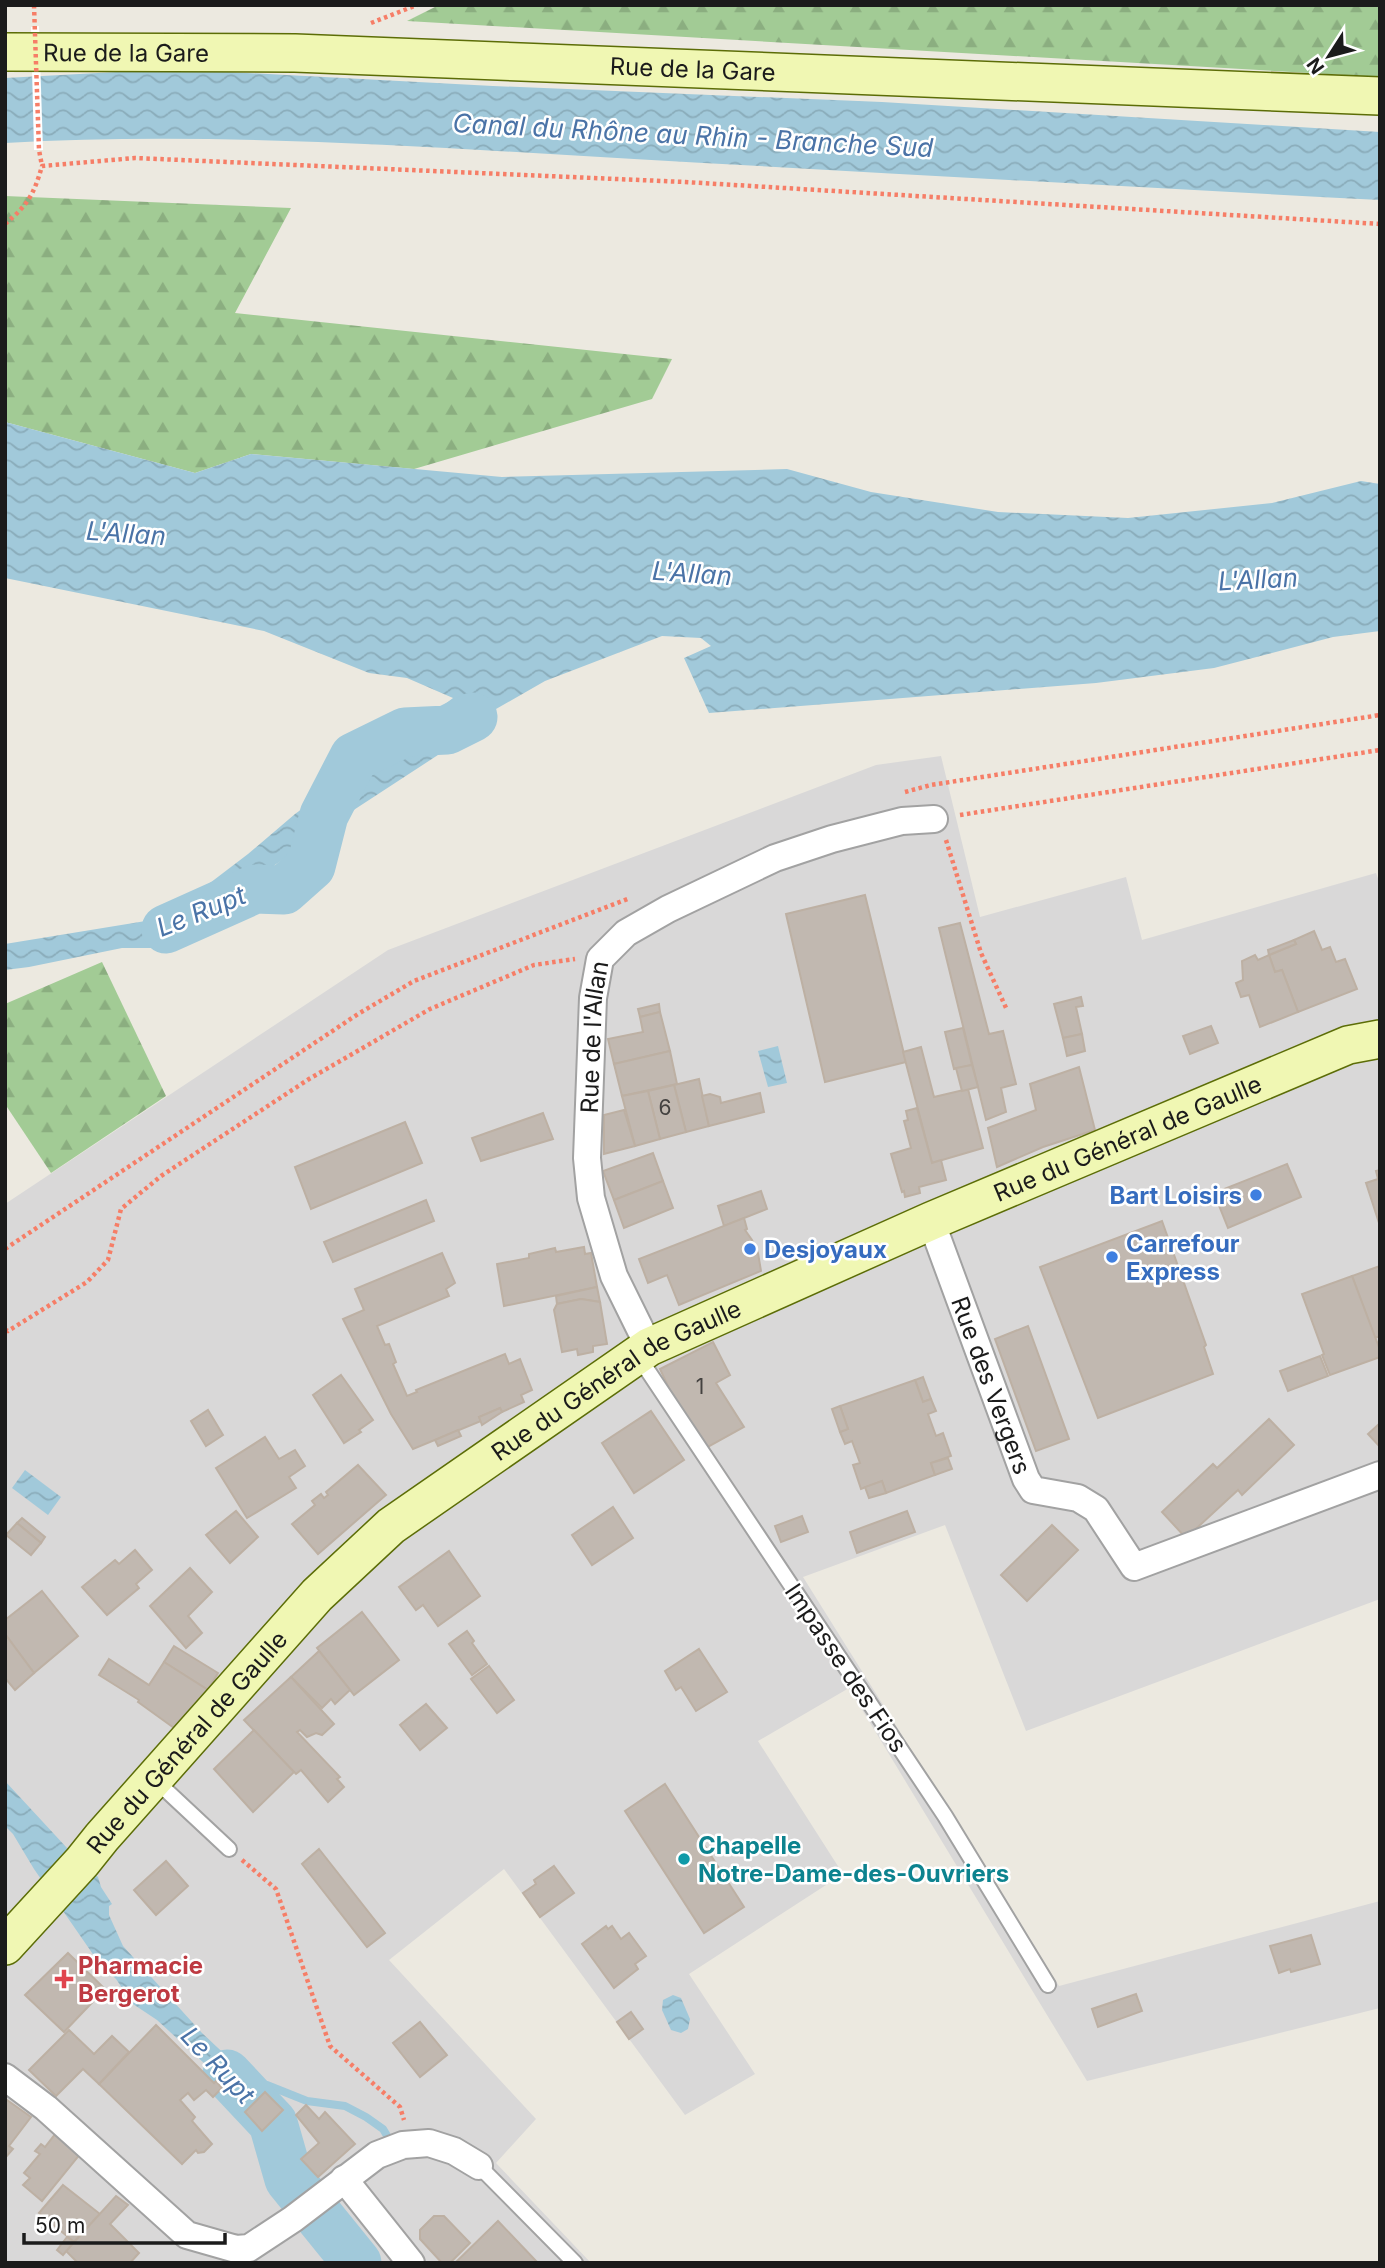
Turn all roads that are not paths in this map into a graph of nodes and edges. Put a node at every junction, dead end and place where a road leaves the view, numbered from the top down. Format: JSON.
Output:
{"nodes":[{"id":1,"x":5,"y":52,"type":"edge"},
{"id":2,"x":1380,"y":96,"type":"edge"},
{"id":3,"x":934,"y":818,"type":"road end"},
{"id":4,"x":1380,"y":1039,"type":"edge"},
{"id":5,"x":931,"y":1221,"type":"junction"},
{"id":6,"x":644,"y":1352,"type":"junction"},
{"id":7,"x":1380,"y":1475,"type":"edge"},
{"id":8,"x":154,"y":1779,"type":"junction"},
{"id":9,"x":229,"y":1849,"type":"road end"},
{"id":10,"x":5,"y":1946,"type":"edge"},
{"id":11,"x":1048,"y":1985,"type":"dead end"},
{"id":12,"x":5,"y":2077,"type":"edge"},
{"id":13,"x":479,"y":2166,"type":"joint"},
{"id":14,"x":335,"y":2186,"type":"junction"},
{"id":15,"x":411,"y":2263,"type":"edge"},
{"id":16,"x":576,"y":2263,"type":"edge"}],
"edges":[{"from":1,"to":2,"type":"main road","name":"Rue de la Gare"},
{"from":3,"to":6,"type":"street","name":"Rue de l'Allan"},
{"from":4,"to":5,"type":"main road","name":"Rue du Général de Gaulle"},
{"from":5,"to":6,"type":"main road","name":"Rue du Général de Gaulle"},
{"from":5,"to":7,"type":"street","name":"Rue des Vergers"},
{"from":6,"to":8,"type":"main road","name":"Rue du Général de Gaulle"},
{"from":6,"to":11,"type":"lane","name":"Impasse des Fios"},
{"from":8,"to":9,"type":"lane"},
{"from":8,"to":10,"type":"main road","name":"Rue du Général de Gaulle"},
{"from":12,"to":14,"type":"street"},
{"from":13,"to":14,"type":"street"},
{"from":13,"to":16,"type":"lane"},
{"from":14,"to":15,"type":"street"}]}
